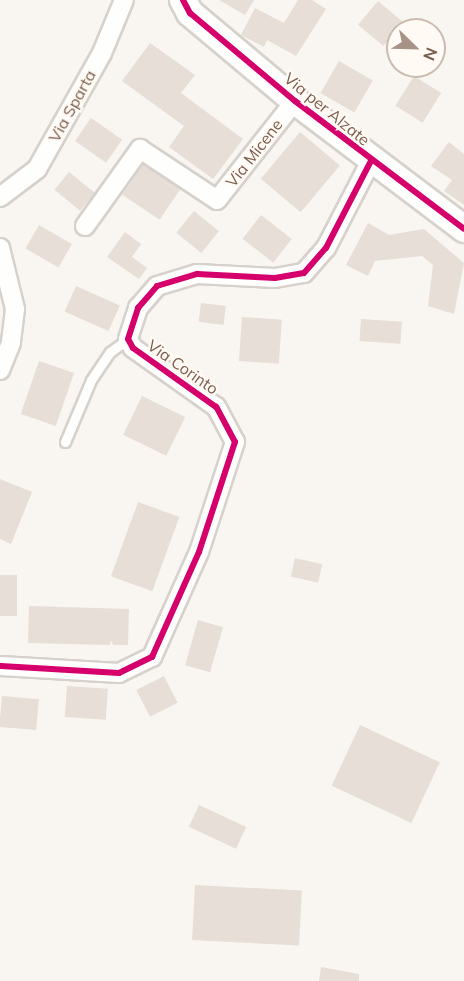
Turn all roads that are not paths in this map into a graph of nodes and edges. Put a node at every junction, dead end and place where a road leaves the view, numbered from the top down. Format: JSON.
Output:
{"nodes":[{"id":1,"x":124,"y":0,"type":"edge"},
{"id":2,"x":183,"y":0,"type":"edge"},
{"id":3,"x":295,"y":101,"type":"junction"},
{"id":4,"x":371,"y":161,"type":"junction"},
{"id":5,"x":0,"y":197,"type":"edge"},
{"id":6,"x":85,"y":226,"type":"dead end"},
{"id":7,"x":464,"y":229,"type":"edge"},
{"id":8,"x":0,"y":248,"type":"edge"},
{"id":9,"x":128,"y":339,"type":"junction"},
{"id":10,"x":0,"y":370,"type":"edge"},
{"id":11,"x":65,"y":442,"type":"dead end"},
{"id":12,"x":1,"y":666,"type":"edge"}],
"edges":[{"from":1,"to":5,"type":"street","name":"Via Sparta"},
{"from":2,"to":3,"type":"street","name":"Via per Alzate"},
{"from":3,"to":4,"type":"street","name":"Via per Alzate"},
{"from":3,"to":6,"type":"street","name":"Via Micene"},
{"from":4,"to":7,"type":"street","name":"Via per Alzate"},
{"from":4,"to":9,"type":"street","name":"Via Corinto"},
{"from":8,"to":10,"type":"street"},
{"from":9,"to":11,"type":"lane","name":"Via Corinto"},
{"from":9,"to":12,"type":"street","name":"Via Corinto"}]}
